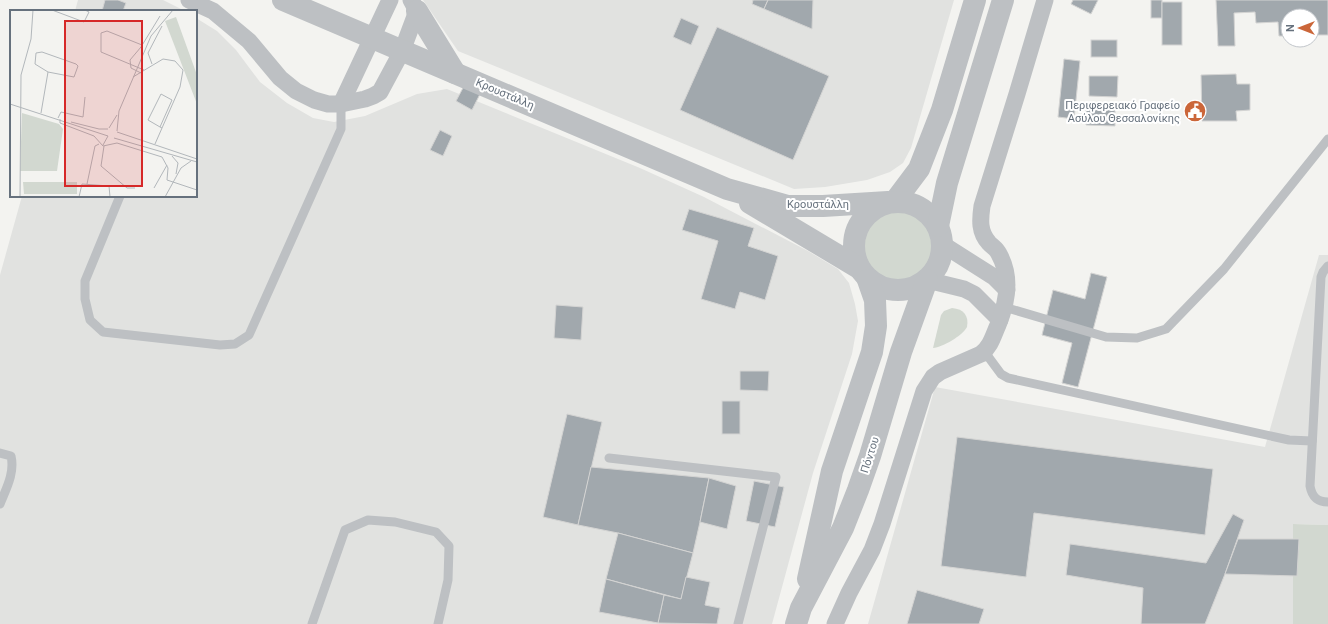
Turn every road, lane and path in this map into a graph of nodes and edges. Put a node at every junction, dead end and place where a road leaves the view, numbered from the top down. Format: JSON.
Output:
{"nodes":[{"id":1,"x":282,"y":0,"type":"edge"},
{"id":2,"x":390,"y":0,"type":"edge"},
{"id":3,"x":975,"y":0,"type":"edge"},
{"id":4,"x":1003,"y":0,"type":"edge"},
{"id":5,"x":1045,"y":0,"type":"edge"},
{"id":6,"x":414,"y":5,"type":"edge"},
{"id":7,"x":194,"y":6,"type":"edge"},
{"id":8,"x":372,"y":38,"type":"junction"},
{"id":9,"x":402,"y":51,"type":"junction"},
{"id":10,"x":455,"y":73,"type":"junction"},
{"id":11,"x":341,"y":104,"type":"junction"},
{"id":12,"x":1328,"y":139,"type":"edge"},
{"id":13,"x":727,"y":189,"type":"junction"},
{"id":14,"x":120,"y":197,"type":"edge"},
{"id":15,"x":891,"y":202,"type":"junction"},
{"id":16,"x":940,"y":235,"type":"junction"},
{"id":17,"x":1328,"y":266,"type":"edge"},
{"id":18,"x":864,"y":274,"type":"junction"},
{"id":19,"x":927,"y":280,"type":"junction"},
{"id":20,"x":1007,"y":290,"type":"junction"},
{"id":21,"x":1002,"y":313,"type":"junction"},
{"id":22,"x":984,"y":351,"type":"junction"},
{"id":23,"x":1312,"y":441,"type":"junction"},
{"id":24,"x":0,"y":453,"type":"edge"},
{"id":25,"x":609,"y":458,"type":"dead end"},
{"id":26,"x":1328,"y":502,"type":"edge"},
{"id":27,"x":0,"y":504,"type":"edge"},
{"id":28,"x":799,"y":616,"type":"edge"},
{"id":29,"x":312,"y":624,"type":"edge"},
{"id":30,"x":438,"y":624,"type":"edge"},
{"id":31,"x":738,"y":624,"type":"edge"},
{"id":32,"x":835,"y":624,"type":"edge"}],
"edges":[{"from":1,"to":8,"type":"street","name":"Κρουστάλλη"},
{"from":2,"to":8,"type":"street"},
{"from":3,"to":15,"type":"street"},
{"from":4,"to":16,"type":"street"},
{"from":5,"to":20,"type":"street"},
{"from":6,"to":9,"type":"street"},
{"from":6,"to":10,"type":"street"},
{"from":7,"to":11,"type":"street"},
{"from":8,"to":9,"type":"street","name":"Κρουστάλλη"},
{"from":8,"to":11,"type":"street"},
{"from":9,"to":10,"type":"street","name":"Κρουστάλλη"},
{"from":9,"to":11,"type":"street"},
{"from":10,"to":13,"type":"street","name":"Κρουστάλλη"},
{"from":11,"to":14,"type":"lane"},
{"from":12,"to":21,"type":"lane"},
{"from":13,"to":15,"type":"street","name":"Κρουστάλλη"},
{"from":13,"to":18,"type":"street","name":"Κρουστάλλη"},
{"from":15,"to":16,"type":"street"},
{"from":15,"to":18,"type":"street"},
{"from":16,"to":19,"type":"street"},
{"from":16,"to":20,"type":"street"},
{"from":17,"to":23,"type":"lane"},
{"from":18,"to":19,"type":"street"},
{"from":18,"to":28,"type":"street"},
{"from":19,"to":21,"type":"street"},
{"from":19,"to":28,"type":"street","name":"Πόντου"},
{"from":20,"to":21,"type":"street"},
{"from":21,"to":22,"type":"street"},
{"from":22,"to":23,"type":"lane"},
{"from":22,"to":32,"type":"street"},
{"from":23,"to":26,"type":"lane"},
{"from":24,"to":27,"type":"lane"},
{"from":25,"to":31,"type":"lane"},
{"from":29,"to":30,"type":"lane"}]}
